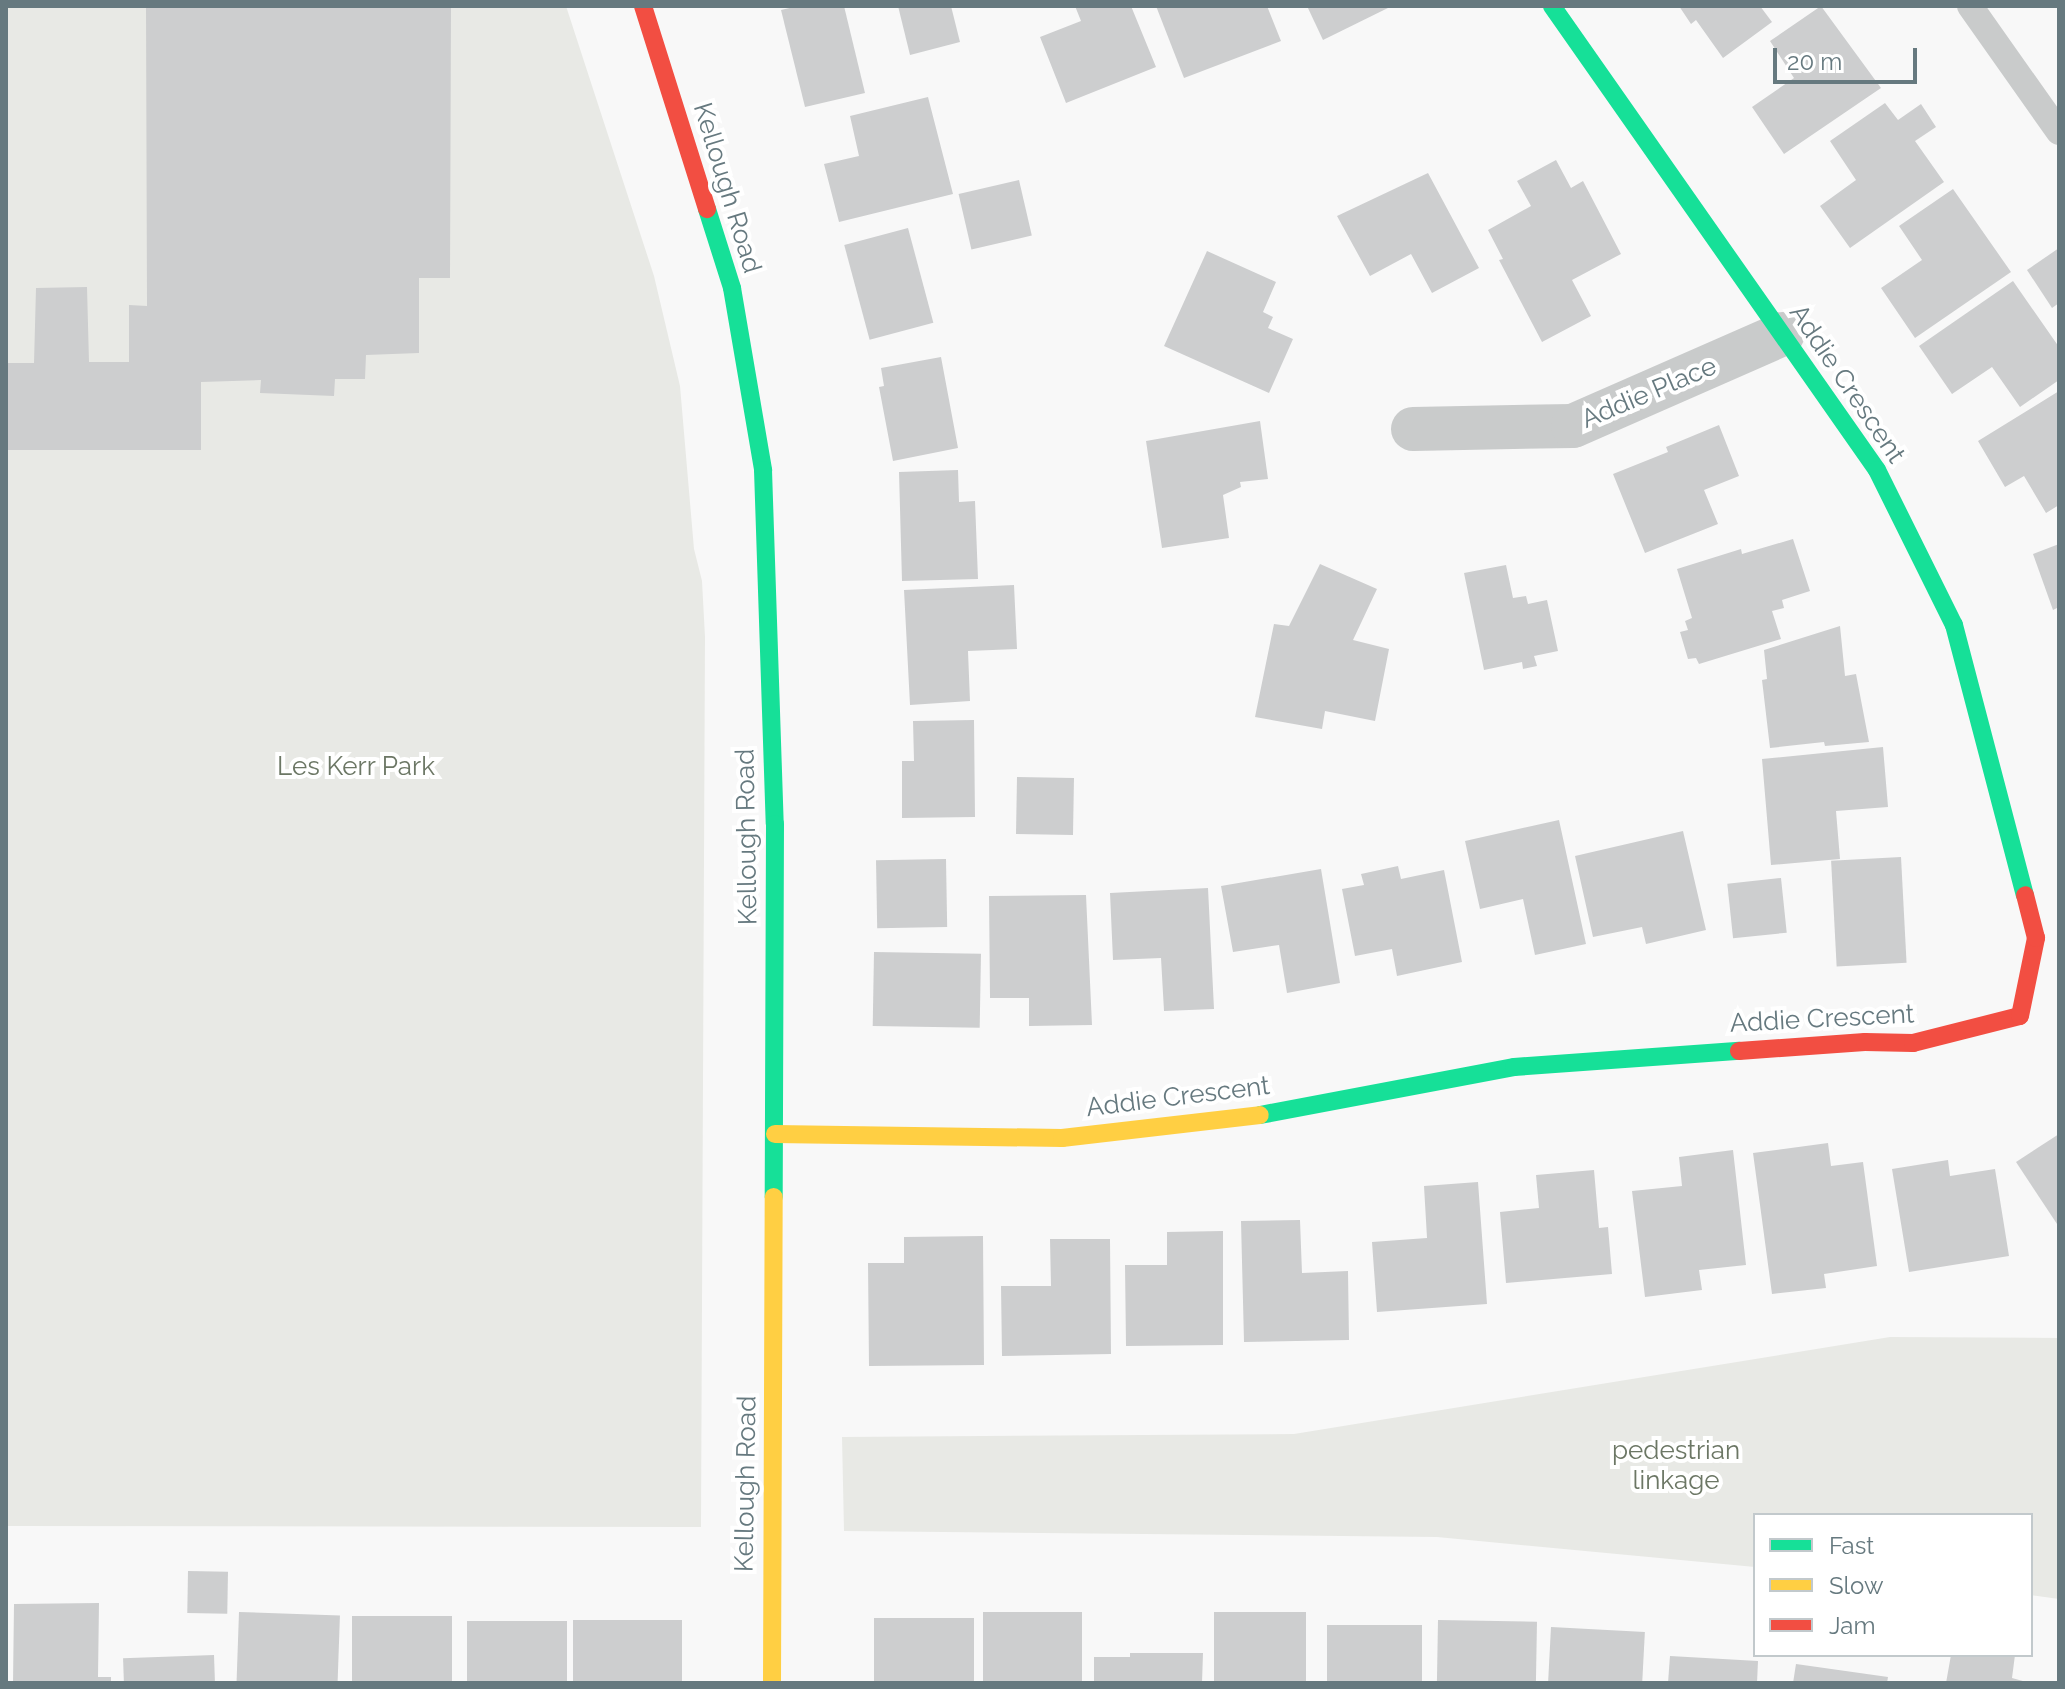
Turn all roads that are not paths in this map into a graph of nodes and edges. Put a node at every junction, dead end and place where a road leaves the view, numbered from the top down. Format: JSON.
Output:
{"nodes":[{"id":1,"x":643,"y":6,"type":"edge"},
{"id":2,"x":1552,"y":6,"type":"edge"},
{"id":3,"x":1970,"y":6,"type":"edge"},
{"id":4,"x":2059,"y":132,"type":"edge"},
{"id":5,"x":1783,"y":334,"type":"junction"},
{"id":6,"x":1413,"y":429,"type":"dead end"},
{"id":7,"x":775,"y":1134,"type":"junction"},
{"id":8,"x":772,"y":1683,"type":"edge"}],
"edges":[{"from":1,"to":7,"type":"street","name":"Kellough Road"},
{"from":2,"to":5,"type":"street","name":"Addie Crescent"},
{"from":3,"to":4,"type":"lane"},
{"from":5,"to":6,"type":"street","name":"Addie Place"},
{"from":5,"to":7,"type":"street","name":"Addie Crescent"},
{"from":7,"to":8,"type":"street","name":"Kellough Road"}]}
